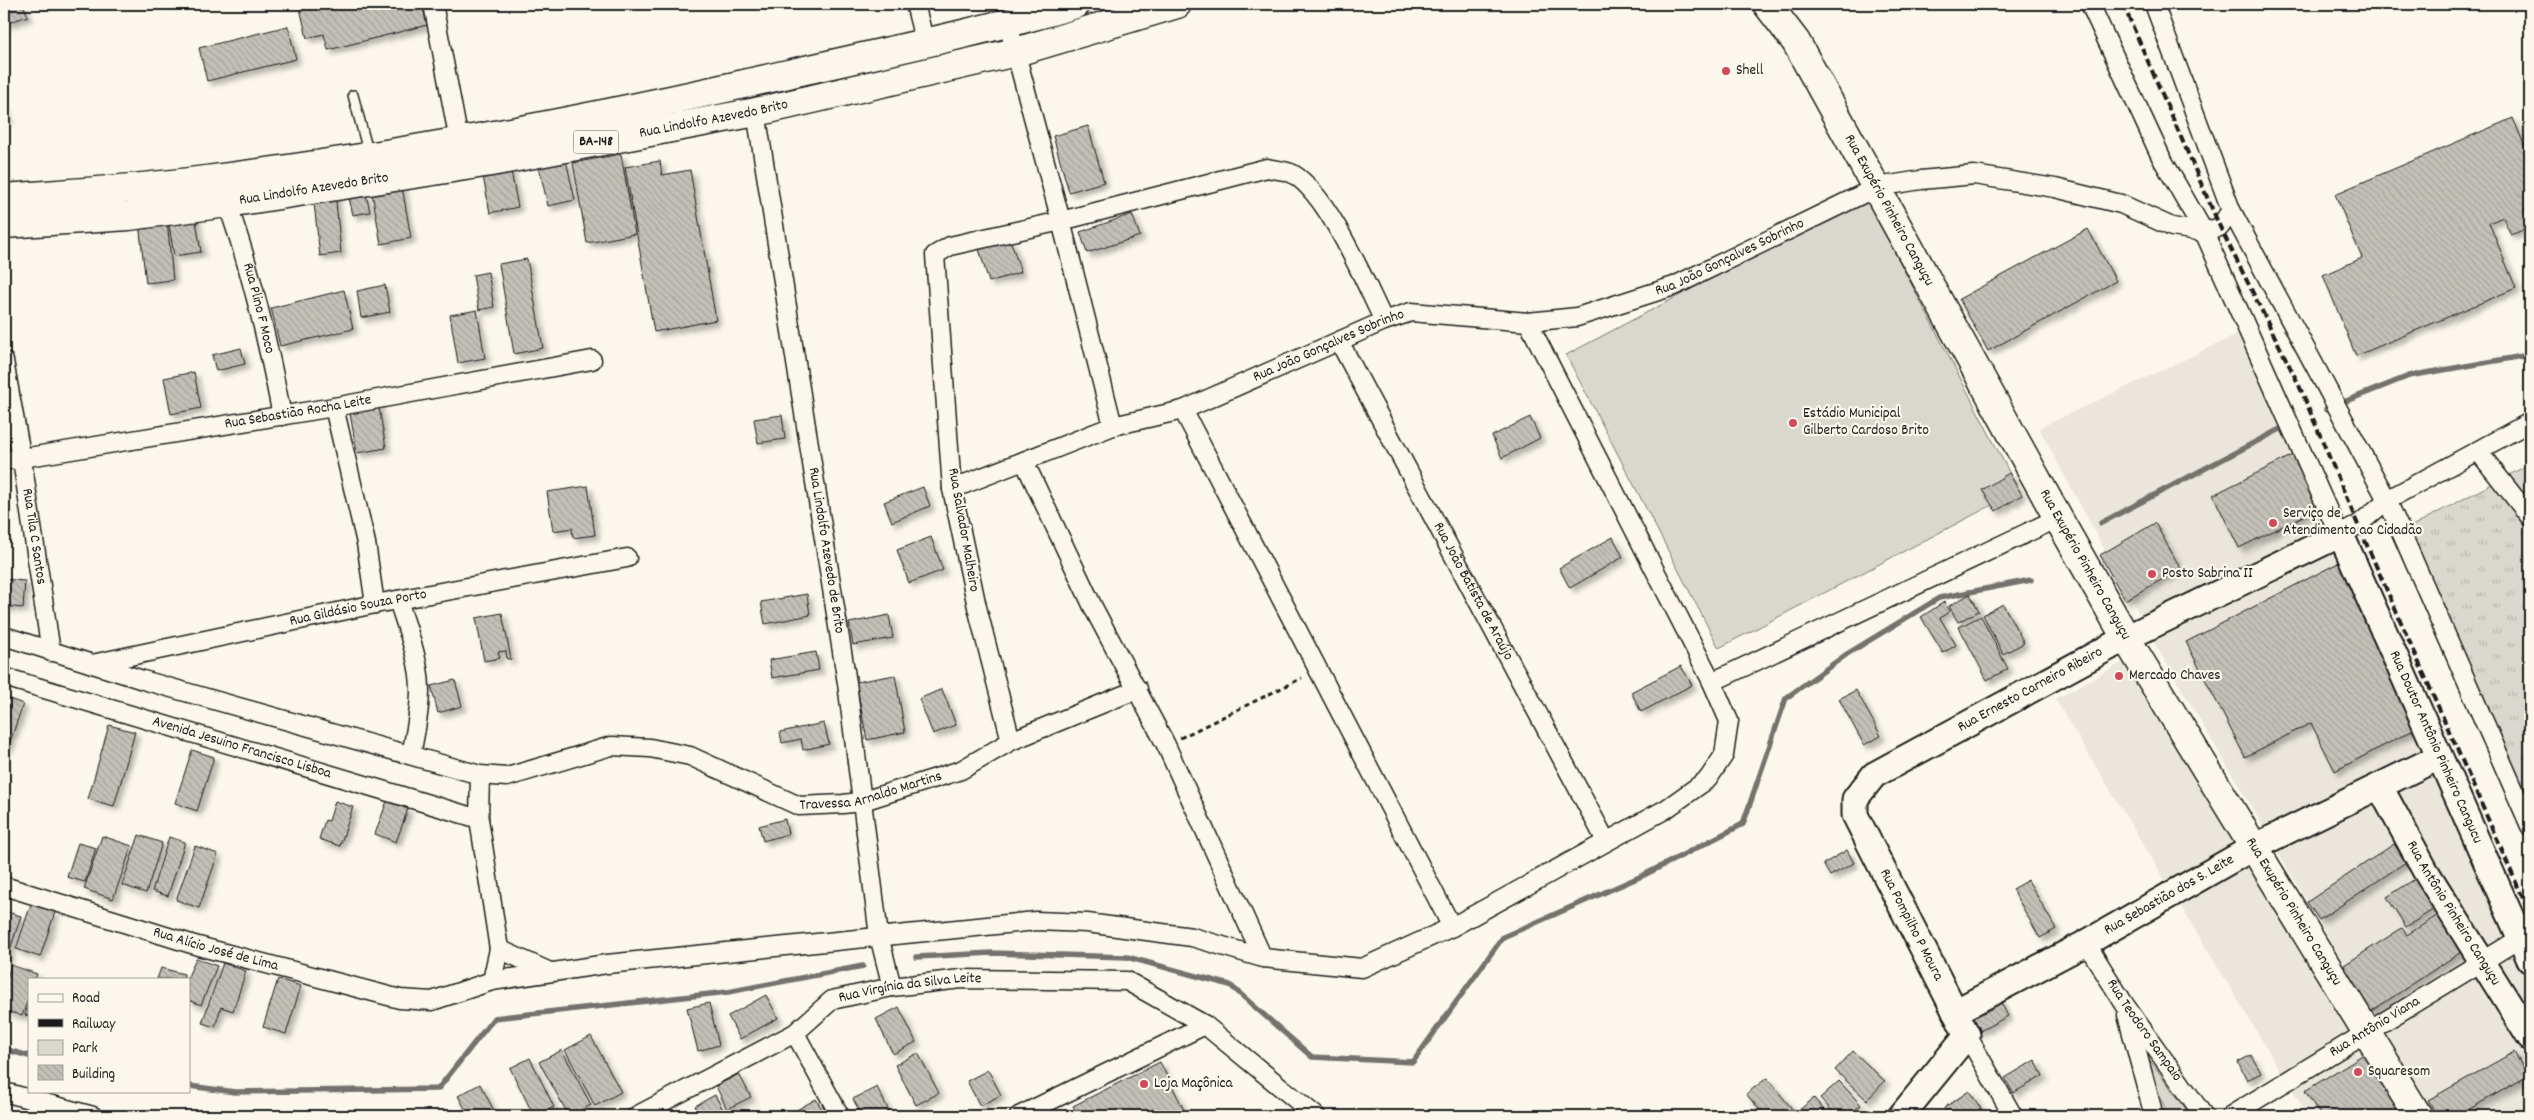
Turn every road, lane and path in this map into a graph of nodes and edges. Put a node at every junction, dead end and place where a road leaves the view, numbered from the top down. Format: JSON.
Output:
{"nodes":[{"id":1,"x":432,"y":4,"type":"edge"},
{"id":2,"x":915,"y":4,"type":"edge"},
{"id":3,"x":1076,"y":4,"type":"edge"},
{"id":4,"x":1177,"y":4,"type":"edge"},
{"id":5,"x":1767,"y":4,"type":"edge"},
{"id":6,"x":2090,"y":4,"type":"edge"},
{"id":7,"x":2154,"y":4,"type":"edge"},
{"id":8,"x":1008,"y":24,"type":"junction"},
{"id":9,"x":925,"y":43,"type":"junction"},
{"id":10,"x":1016,"y":52,"type":"junction"},
{"id":11,"x":353,"y":95,"type":"dead end"},
{"id":12,"x":756,"y":112,"type":"junction"},
{"id":13,"x":459,"y":141,"type":"junction"},
{"id":14,"x":370,"y":157,"type":"junction"},
{"id":15,"x":1877,"y":187,"type":"junction"},
{"id":16,"x":124,"y":189,"type":"junction"},
{"id":17,"x":212,"y":196,"type":"junction"},
{"id":18,"x":4,"y":198,"type":"edge"},
{"id":19,"x":2231,"y":210,"type":"junction"},
{"id":20,"x":129,"y":216,"type":"junction"},
{"id":21,"x":1061,"y":221,"type":"junction"},
{"id":22,"x":4,"y":224,"type":"edge"},
{"id":23,"x":2204,"y":232,"type":"junction"},
{"id":24,"x":1384,"y":321,"type":"junction"},
{"id":25,"x":1528,"y":322,"type":"junction"},
{"id":26,"x":1339,"y":341,"type":"junction"},
{"id":27,"x":592,"y":360,"type":"dead end"},
{"id":28,"x":4,"y":361,"type":"edge"},
{"id":29,"x":334,"y":407,"type":"junction"},
{"id":30,"x":1183,"y":410,"type":"junction"},
{"id":31,"x":282,"y":416,"type":"junction"},
{"id":32,"x":2529,"y":423,"type":"edge"},
{"id":33,"x":1113,"y":426,"type":"junction"},
{"id":34,"x":2478,"y":451,"type":"junction"},
{"id":35,"x":22,"y":460,"type":"junction"},
{"id":36,"x":4,"y":461,"type":"edge"},
{"id":37,"x":1024,"y":461,"type":"junction"},
{"id":38,"x":952,"y":489,"type":"junction"},
{"id":39,"x":2387,"y":500,"type":"junction"},
{"id":40,"x":2530,"y":517,"type":"edge"},
{"id":41,"x":2058,"y":518,"type":"junction"},
{"id":42,"x":2339,"y":535,"type":"junction"},
{"id":43,"x":627,"y":558,"type":"dead end"},
{"id":44,"x":398,"y":600,"type":"junction"},
{"id":45,"x":376,"y":604,"type":"junction"},
{"id":46,"x":4,"y":636,"type":"edge"},
{"id":47,"x":2126,"y":638,"type":"junction"},
{"id":48,"x":51,"y":652,"type":"junction"},
{"id":49,"x":92,"y":664,"type":"junction"},
{"id":50,"x":1317,"y":670,"type":"junction"},
{"id":51,"x":4,"y":677,"type":"edge"},
{"id":52,"x":1712,"y":682,"type":"junction"},
{"id":53,"x":1138,"y":689,"type":"junction"},
{"id":54,"x":1011,"y":742,"type":"junction"},
{"id":55,"x":1166,"y":745,"type":"junction"},
{"id":56,"x":411,"y":756,"type":"junction"},
{"id":57,"x":2438,"y":757,"type":"junction"},
{"id":58,"x":480,"y":775,"type":"junction"},
{"id":59,"x":2380,"y":787,"type":"junction"},
{"id":60,"x":860,"y":802,"type":"junction"},
{"id":61,"x":1855,"y":815,"type":"joint"},
{"id":62,"x":479,"y":819,"type":"junction"},
{"id":63,"x":2530,"y":826,"type":"edge"},
{"id":64,"x":1606,"y":842,"type":"junction"},
{"id":65,"x":2254,"y":847,"type":"junction"},
{"id":66,"x":4,"y":886,"type":"edge"},
{"id":67,"x":1452,"y":927,"type":"junction"},
{"id":68,"x":879,"y":936,"type":"junction"},
{"id":69,"x":2086,"y":943,"type":"junction"},
{"id":70,"x":499,"y":949,"type":"junction"},
{"id":71,"x":2525,"y":950,"type":"edge"},
{"id":72,"x":1263,"y":958,"type":"junction"},
{"id":73,"x":2483,"y":962,"type":"junction"},
{"id":74,"x":551,"y":972,"type":"junction"},
{"id":75,"x":492,"y":981,"type":"junction"},
{"id":76,"x":892,"y":987,"type":"junction"},
{"id":77,"x":2125,"y":1006,"type":"junction"},
{"id":78,"x":1955,"y":1012,"type":"junction"},
{"id":79,"x":1205,"y":1025,"type":"junction"},
{"id":80,"x":795,"y":1032,"type":"junction"},
{"id":81,"x":2369,"y":1033,"type":"junction"},
{"id":82,"x":1967,"y":1034,"type":"junction"},
{"id":83,"x":2530,"y":1038,"type":"edge"},
{"id":84,"x":4,"y":1092,"type":"edge"},
{"id":85,"x":93,"y":1116,"type":"edge"},
{"id":86,"x":636,"y":1116,"type":"edge"},
{"id":87,"x":840,"y":1116,"type":"edge"},
{"id":88,"x":1019,"y":1116,"type":"edge"},
{"id":89,"x":1316,"y":1116,"type":"edge"},
{"id":90,"x":1901,"y":1116,"type":"edge"},
{"id":91,"x":2013,"y":1116,"type":"edge"},
{"id":92,"x":2154,"y":1116,"type":"edge"},
{"id":93,"x":2204,"y":1116,"type":"edge"},
{"id":94,"x":2230,"y":1116,"type":"edge"},
{"id":95,"x":2418,"y":1116,"type":"edge"}],
"edges":[{"from":1,"to":13,"type":"street"},
{"from":2,"to":9,"type":"street"},
{"from":3,"to":8,"type":"main road","name":"Rua Lindolfo Azevedo Brito","number":"BA-148"},
{"from":4,"to":10,"type":"main road","name":"Rua Lindolfo Azevedo Brito","number":"BA-148"},
{"from":5,"to":15,"type":"main road","name":"Rua Exupério Pinheiro Canguçu"},
{"from":6,"to":23,"type":"street"},
{"from":7,"to":19,"type":"street"},
{"from":8,"to":9,"type":"main road","name":"Rua Lindolfo Azevedo Brito","number":"BA-148"},
{"from":8,"to":10,"type":"street"},
{"from":9,"to":13,"type":"main road","name":"Rua Lindolfo Azevedo Brito","number":"BA-148"},
{"from":10,"to":12,"type":"main road","name":"Rua Lindolfo Azevedo Brito","number":"BA-148"},
{"from":10,"to":21,"type":"street"},
{"from":11,"to":14,"type":"lane"},
{"from":12,"to":17,"type":"main road","name":"Rua Lindolfo Azevedo Brito","number":"BA-148"},
{"from":12,"to":60,"type":"street","name":"Rua Lindolfo Azevedo de Brito"},
{"from":13,"to":14,"type":"main road","name":"Rua Lindolfo Azevedo Brito","number":"BA-148"},
{"from":14,"to":17,"type":"main road","name":"Rua Lindolfo Azevedo Brito","number":"BA-148"},
{"from":15,"to":23,"type":"street","name":"Rua João Gonçalves Sobrinho"},
{"from":15,"to":25,"type":"street","name":"Rua João Gonçalves Sobrinho"},
{"from":15,"to":41,"type":"main road","name":"Rua Exupério Pinheiro Canguçu"},
{"from":16,"to":17,"type":"main road","name":"Rua Lindolfo Azevedo Brito","number":"BA-148"},
{"from":16,"to":18,"type":"main road","name":"Rua Lindolfo Azevedo Brito","number":"BA-148"},
{"from":16,"to":20,"type":"main road"},
{"from":17,"to":20,"type":"main road","name":"Rua Lindolfo Azevedo Brito","number":"BA-148"},
{"from":17,"to":31,"type":"street","name":"Rua Plino F Moco"},
{"from":19,"to":23,"type":"street"},
{"from":19,"to":39,"type":"street"},
{"from":20,"to":22,"type":"main road","name":"Rua Lindolfo Azevedo Brito","number":"BA-148"},
{"from":21,"to":24,"type":"street"},
{"from":21,"to":33,"type":"street"},
{"from":21,"to":38,"type":"street","name":"Rua Salvador Malheiro"},
{"from":23,"to":42,"type":"street"},
{"from":24,"to":25,"type":"street","name":"Rua João Gonçalves Sobrinho"},
{"from":24,"to":26,"type":"street","name":"Rua João Gonçalves Sobrinho"},
{"from":25,"to":52,"type":"street"},
{"from":26,"to":30,"type":"street","name":"Rua João Gonçalves Sobrinho"},
{"from":26,"to":64,"type":"street","name":"Rua João Batista de Araújo"},
{"from":27,"to":29,"type":"street","name":"Rua Sebastião Rocha Leite"},
{"from":28,"to":35,"type":"street","name":"Rua Tila C Santos"},
{"from":29,"to":31,"type":"street","name":"Rua Sebastião Rocha Leite"},
{"from":29,"to":45,"type":"street"},
{"from":30,"to":33,"type":"street","name":"Rua João Gonçalves Sobrinho"},
{"from":30,"to":50,"type":"street"},
{"from":31,"to":35,"type":"street","name":"Rua Sebastião Rocha Leite"},
{"from":32,"to":34,"type":"street"},
{"from":33,"to":37,"type":"street","name":"Rua João Gonçalves Sobrinho"},
{"from":34,"to":39,"type":"street"},
{"from":34,"to":40,"type":"street"},
{"from":35,"to":36,"type":"street","name":"Rua Sebastião Rocha Leite"},
{"from":35,"to":48,"type":"street","name":"Rua Tila C Santos"},
{"from":37,"to":38,"type":"street","name":"Rua João Gonçalves Sobrinho"},
{"from":37,"to":53,"type":"street"},
{"from":38,"to":54,"type":"street","name":"Rua Salvador Malheiro"},
{"from":39,"to":42,"type":"street"},
{"from":39,"to":63,"type":"street"},
{"from":41,"to":47,"type":"main road","name":"Rua Exupério Pinheiro Canguçu"},
{"from":41,"to":52,"type":"street"},
{"from":42,"to":47,"type":"street","name":"Rua Ernesto Carneiro Ribeiro"},
{"from":42,"to":57,"type":"street","name":"Rua Doutor Antônio Pinheiro Cangucu"},
{"from":43,"to":44,"type":"street","name":"Rua Gildásio Souza Porto"},
{"from":44,"to":45,"type":"street","name":"Rua Gildásio Souza Porto"},
{"from":44,"to":56,"type":"street"},
{"from":45,"to":49,"type":"street","name":"Rua Gildásio Souza Porto"},
{"from":46,"to":48,"type":"street"},
{"from":47,"to":61,"type":"street","name":"Rua Ernesto Carneiro Ribeiro"},
{"from":47,"to":65,"type":"main road","name":"Rua Exupério Pinheiro Canguçu"},
{"from":48,"to":49,"type":"street"},
{"from":49,"to":56,"type":"street"},
{"from":50,"to":55,"type":"path"},
{"from":50,"to":67,"type":"street"},
{"from":51,"to":62,"type":"street","name":"Avenida Jesuino Francisco Lisboa"},
{"from":52,"to":64,"type":"street"},
{"from":53,"to":54,"type":"street","name":"Travessa Arnaldo Martins"},
{"from":53,"to":55,"type":"street"},
{"from":54,"to":60,"type":"street","name":"Travessa Arnaldo Martins"},
{"from":55,"to":72,"type":"street"},
{"from":56,"to":58,"type":"street"},
{"from":57,"to":59,"type":"street","name":"Rua Sebastião dos S. Leite"},
{"from":57,"to":71,"type":"street","name":"Rua Doutor Antônio Pinheiro Cangucu"},
{"from":58,"to":60,"type":"street","name":"Travessa Arnaldo Martins"},
{"from":58,"to":62,"type":"street"},
{"from":59,"to":65,"type":"street","name":"Rua Sebastião dos S. Leite"},
{"from":59,"to":73,"type":"street","name":"Rua Antônio Pinheiro Canguçu"},
{"from":60,"to":68,"type":"street","name":"Rua Lindolfo Azevedo de Brito"},
{"from":61,"to":78,"type":"street","name":"Rua Pompilho P Moura"},
{"from":62,"to":70,"type":"street"},
{"from":64,"to":67,"type":"street"},
{"from":65,"to":69,"type":"street","name":"Rua Sebastião dos S. Leite"},
{"from":65,"to":81,"type":"main road","name":"Rua Exupério Pinheiro Canguçu"},
{"from":66,"to":75,"type":"street","name":"Rua Alício José de Lima"},
{"from":67,"to":72,"type":"street"},
{"from":68,"to":72,"type":"street"},
{"from":68,"to":74,"type":"street"},
{"from":68,"to":76,"type":"street","name":"Rua Lindolfo Azevedo de Brito"},
{"from":69,"to":77,"type":"street","name":"Rua Teodoro Sampaio"},
{"from":69,"to":78,"type":"street","name":"Rua Sebastião dos S. Leite"},
{"from":70,"to":74,"type":"street"},
{"from":70,"to":75,"type":"street"},
{"from":71,"to":73,"type":"street","name":"Rua Antônio Viana"},
{"from":73,"to":81,"type":"street","name":"Rua Antônio Viana"},
{"from":73,"to":83,"type":"street","name":"Rua Antônio Pinheiro Canguçu"},
{"from":74,"to":75,"type":"street"},
{"from":76,"to":79,"type":"street","name":"Rua Virgínia da Silva Leite"},
{"from":76,"to":80,"type":"street","name":"Rua Virgínia da Silva Leite"},
{"from":77,"to":92,"type":"street"},
{"from":77,"to":93,"type":"street","name":"Rua Teodoro Sampaio"},
{"from":78,"to":82,"type":"street","name":"Rua Pompilho P Moura"},
{"from":79,"to":88,"type":"street"},
{"from":79,"to":89,"type":"street"},
{"from":80,"to":86,"type":"street","name":"Rua Virgínia da Silva Leite"},
{"from":80,"to":87,"type":"street"},
{"from":81,"to":94,"type":"street","name":"Rua Antônio Viana"},
{"from":81,"to":95,"type":"main road","name":"Rua Exupério Pinheiro Canguçu"},
{"from":82,"to":90,"type":"street"},
{"from":82,"to":91,"type":"street"},
{"from":84,"to":85,"type":"street"}]}
